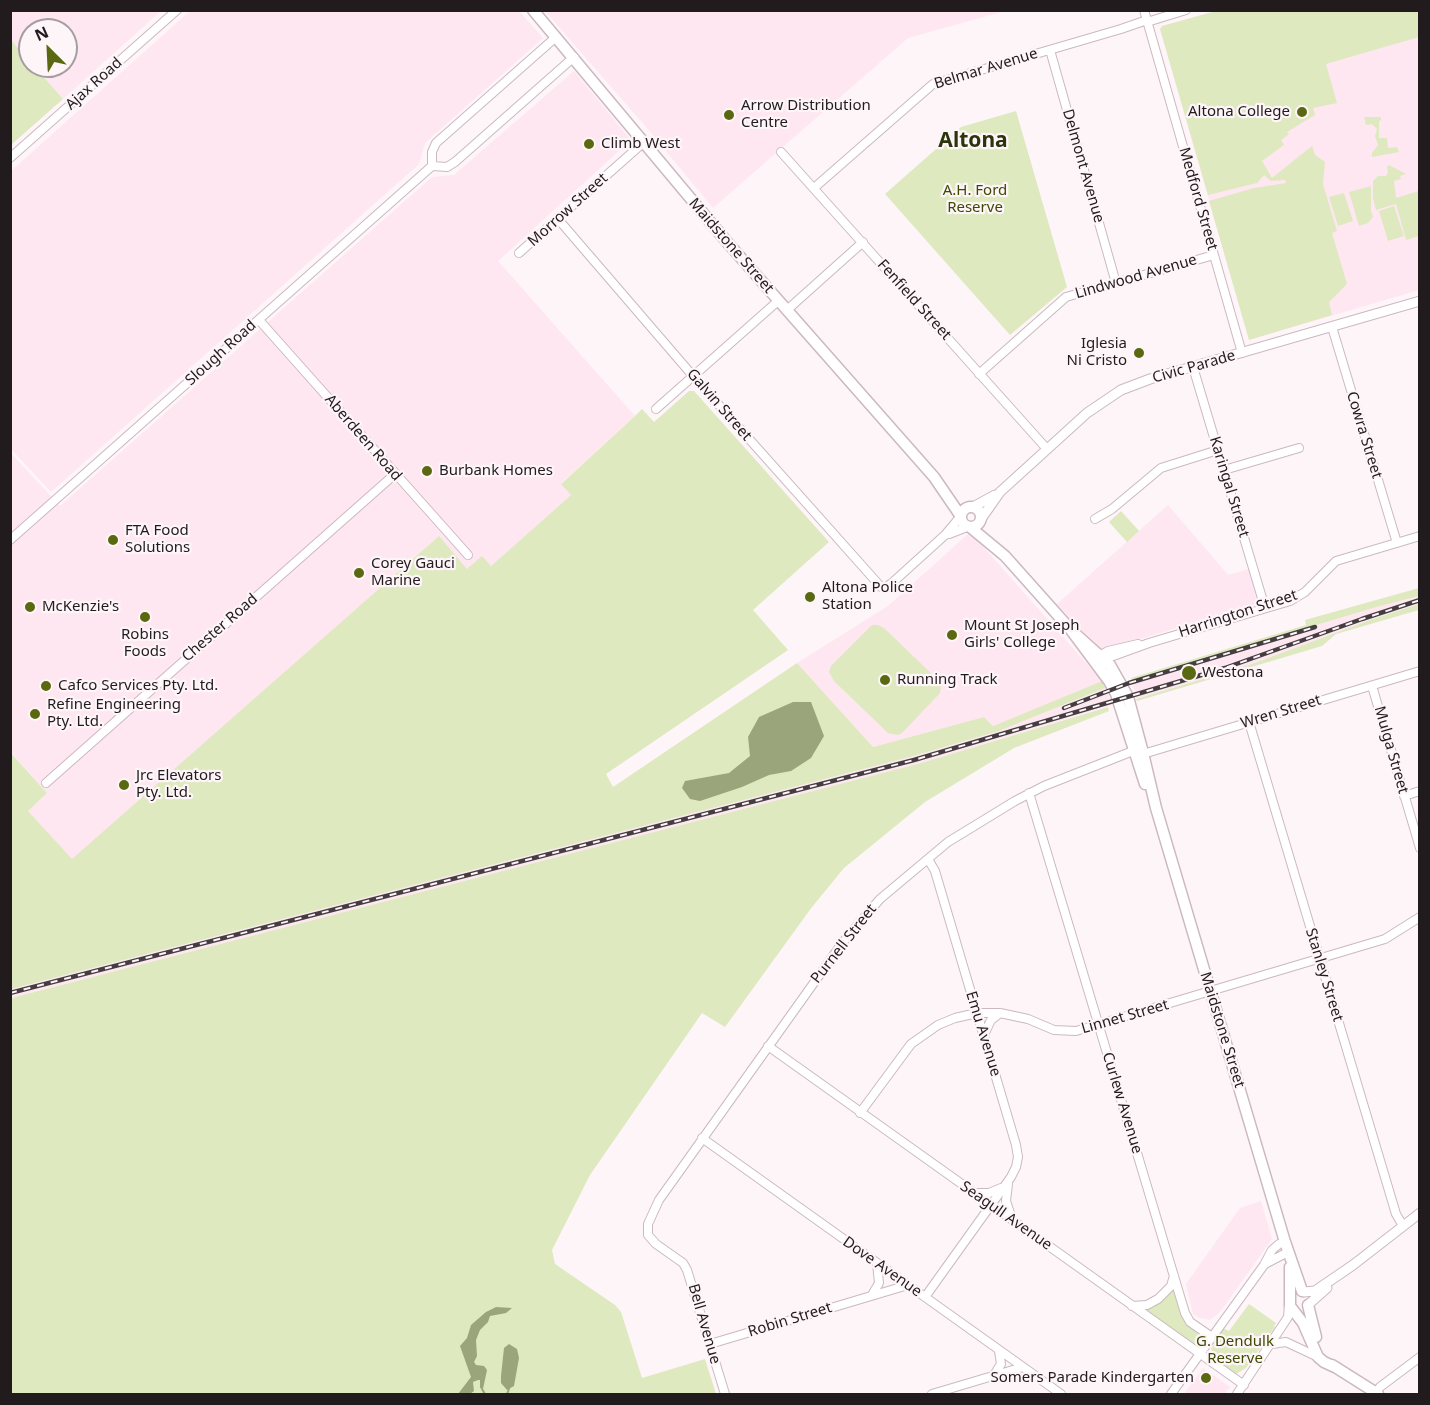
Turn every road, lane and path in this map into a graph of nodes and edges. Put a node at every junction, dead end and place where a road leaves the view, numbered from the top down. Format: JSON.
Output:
{"nodes":[{"id":1,"x":177,"y":10,"type":"edge"},
{"id":2,"x":533,"y":10,"type":"edge"},
{"id":3,"x":1144,"y":10,"type":"edge"},
{"id":4,"x":1186,"y":10,"type":"edge"},
{"id":5,"x":1147,"y":22,"type":"junction"},
{"id":6,"x":556,"y":37,"type":"junction"},
{"id":7,"x":1050,"y":50,"type":"junction"},
{"id":8,"x":574,"y":57,"type":"junction"},
{"id":9,"x":644,"y":142,"type":"junction"},
{"id":10,"x":782,"y":152,"type":"dead end"},
{"id":11,"x":10,"y":158,"type":"edge"},
{"id":12,"x":432,"y":166,"type":"junction"},
{"id":13,"x":814,"y":188,"type":"junction"},
{"id":14,"x":558,"y":219,"type":"junction"},
{"id":15,"x":863,"y":243,"type":"junction"},
{"id":16,"x":519,"y":253,"type":"dead end"},
{"id":17,"x":1214,"y":255,"type":"junction"},
{"id":18,"x":1116,"y":283,"type":"junction"},
{"id":19,"x":778,"y":301,"type":"junction"},
{"id":20,"x":1419,"y":301,"type":"edge"},
{"id":21,"x":787,"y":310,"type":"junction"},
{"id":22,"x":259,"y":320,"type":"junction"},
{"id":23,"x":1332,"y":327,"type":"junction"},
{"id":24,"x":1242,"y":353,"type":"junction"},
{"id":25,"x":1193,"y":367,"type":"junction"},
{"id":26,"x":979,"y":374,"type":"junction"},
{"id":27,"x":693,"y":376,"type":"junction"},
{"id":28,"x":656,"y":409,"type":"dead end"},
{"id":29,"x":1299,"y":448,"type":"dead end"},
{"id":30,"x":1047,"y":449,"type":"junction"},
{"id":31,"x":1218,"y":450,"type":"junction"},
{"id":32,"x":1224,"y":470,"type":"junction"},
{"id":33,"x":395,"y":474,"type":"junction"},
{"id":34,"x":934,"y":477,"type":"junction"},
{"id":35,"x":1000,"y":492,"type":"junction"},
{"id":36,"x":972,"y":507,"type":"junction"},
{"id":37,"x":1095,"y":519,"type":"dead end"},
{"id":38,"x":980,"y":520,"type":"junction"},
{"id":39,"x":964,"y":521,"type":"junction"},
{"id":40,"x":1419,"y":536,"type":"edge"},
{"id":41,"x":10,"y":540,"type":"edge"},
{"id":42,"x":1397,"y":543,"type":"junction"},
{"id":43,"x":468,"y":555,"type":"dead end"},
{"id":44,"x":1005,"y":556,"type":"junction"},
{"id":45,"x":1265,"y":608,"type":"junction"},
{"id":46,"x":1100,"y":659,"type":"junction"},
{"id":47,"x":1419,"y":671,"type":"edge"},
{"id":48,"x":1371,"y":686,"type":"junction"},
{"id":49,"x":1249,"y":722,"type":"junction"},
{"id":50,"x":1138,"y":753,"type":"junction"},
{"id":51,"x":46,"y":783,"type":"dead end"},
{"id":52,"x":1419,"y":791,"type":"edge"},
{"id":53,"x":1029,"y":793,"type":"junction"},
{"id":54,"x":1404,"y":795,"type":"junction"},
{"id":55,"x":1419,"y":848,"type":"edge"},
{"id":56,"x":928,"y":859,"type":"junction"},
{"id":57,"x":1419,"y":917,"type":"edge"},
{"id":58,"x":1320,"y":959,"type":"junction"},
{"id":59,"x":1210,"y":992,"type":"junction"},
{"id":60,"x":977,"y":1013,"type":"junction"},
{"id":61,"x":1000,"y":1013,"type":"junction"},
{"id":62,"x":1099,"y":1025,"type":"junction"},
{"id":63,"x":984,"y":1035,"type":"junction"},
{"id":64,"x":768,"y":1046,"type":"junction"},
{"id":65,"x":860,"y":1113,"type":"junction"},
{"id":66,"x":702,"y":1138,"type":"junction"},
{"id":67,"x":1008,"y":1181,"type":"junction"},
{"id":68,"x":974,"y":1193,"type":"junction"},
{"id":69,"x":991,"y":1205,"type":"junction"},
{"id":70,"x":1419,"y":1213,"type":"edge"},
{"id":71,"x":1013,"y":1221,"type":"junction"},
{"id":72,"x":1403,"y":1226,"type":"junction"},
{"id":73,"x":648,"y":1235,"type":"joint"},
{"id":74,"x":1286,"y":1247,"type":"junction"},
{"id":75,"x":877,"y":1263,"type":"junction"},
{"id":76,"x":1353,"y":1265,"type":"junction"},
{"id":77,"x":1174,"y":1275,"type":"junction"},
{"id":78,"x":908,"y":1285,"type":"junction"},
{"id":79,"x":1303,"y":1292,"type":"junction"},
{"id":80,"x":871,"y":1296,"type":"junction"},
{"id":81,"x":925,"y":1297,"type":"junction"},
{"id":82,"x":1309,"y":1304,"type":"junction"},
{"id":83,"x":1290,"y":1305,"type":"junction"},
{"id":84,"x":1132,"y":1306,"type":"junction"},
{"id":85,"x":1283,"y":1326,"type":"junction"},
{"id":86,"x":1212,"y":1336,"type":"junction"},
{"id":87,"x":710,"y":1344,"type":"junction"},
{"id":88,"x":1272,"y":1344,"type":"junction"},
{"id":89,"x":1293,"y":1344,"type":"junction"},
{"id":90,"x":999,"y":1350,"type":"junction"},
{"id":91,"x":1200,"y":1354,"type":"junction"},
{"id":92,"x":1318,"y":1357,"type":"junction"},
{"id":93,"x":1419,"y":1357,"type":"edge"},
{"id":94,"x":1023,"y":1367,"type":"junction"},
{"id":95,"x":1336,"y":1368,"type":"junction"},
{"id":96,"x":993,"y":1376,"type":"junction"},
{"id":97,"x":1244,"y":1385,"type":"junction"},
{"id":98,"x":1376,"y":1394,"type":"edge"},
{"id":99,"x":725,"y":1395,"type":"edge"},
{"id":100,"x":932,"y":1395,"type":"edge"},
{"id":101,"x":1061,"y":1395,"type":"edge"},
{"id":102,"x":1172,"y":1395,"type":"edge"},
{"id":103,"x":1237,"y":1395,"type":"edge"}],
"edges":[{"from":1,"to":11,"type":"street","name":"Ajax Road"},
{"from":2,"to":6,"type":"main road","name":"Maidstone Street"},
{"from":3,"to":5,"type":"street","name":"Medford Street"},
{"from":4,"to":5,"type":"street","name":"Belmar Avenue"},
{"from":5,"to":7,"type":"street","name":"Belmar Avenue"},
{"from":5,"to":17,"type":"street","name":"Medford Street"},
{"from":6,"to":8,"type":"main road","name":"Maidstone Street"},
{"from":6,"to":12,"type":"street"},
{"from":7,"to":13,"type":"street","name":"Belmar Avenue"},
{"from":7,"to":18,"type":"street","name":"Delmont Avenue"},
{"from":8,"to":9,"type":"main road","name":"Maidstone Street"},
{"from":8,"to":12,"type":"street","name":"Slough Road"},
{"from":9,"to":14,"type":"street","name":"Morrow Street"},
{"from":9,"to":19,"type":"main road","name":"Maidstone Street"},
{"from":10,"to":13,"type":"street","name":"Fenfield Street"},
{"from":12,"to":22,"type":"street","name":"Slough Road"},
{"from":13,"to":15,"type":"street","name":"Fenfield Street"},
{"from":14,"to":16,"type":"street","name":"Morrow Street"},
{"from":14,"to":27,"type":"street","name":"Galvin Street"},
{"from":15,"to":21,"type":"street"},
{"from":15,"to":26,"type":"street","name":"Fenfield Street"},
{"from":17,"to":18,"type":"street","name":"Lindwood Avenue"},
{"from":17,"to":24,"type":"street","name":"Medford Street"},
{"from":18,"to":26,"type":"street","name":"Lindwood Avenue"},
{"from":19,"to":21,"type":"main road","name":"Maidstone Street"},
{"from":19,"to":27,"type":"street"},
{"from":20,"to":23,"type":"street","name":"Civic Parade"},
{"from":21,"to":34,"type":"main road","name":"Maidstone Street"},
{"from":22,"to":33,"type":"street","name":"Aberdeen Road"},
{"from":22,"to":41,"type":"street","name":"Slough Road"},
{"from":23,"to":24,"type":"street","name":"Civic Parade"},
{"from":23,"to":42,"type":"street","name":"Cowra Street"},
{"from":24,"to":25,"type":"street","name":"Civic Parade"},
{"from":25,"to":30,"type":"street","name":"Civic Parade"},
{"from":25,"to":31,"type":"street","name":"Karingal Street"},
{"from":26,"to":30,"type":"street","name":"Fenfield Street"},
{"from":27,"to":28,"type":"street"},
{"from":27,"to":39,"type":"street","name":"Galvin Street"},
{"from":29,"to":32,"type":"street"},
{"from":30,"to":35,"type":"street","name":"Civic Parade"},
{"from":31,"to":32,"type":"street","name":"Karingal Street"},
{"from":31,"to":37,"type":"street"},
{"from":32,"to":45,"type":"street","name":"Karingal Street"},
{"from":33,"to":43,"type":"street","name":"Aberdeen Road"},
{"from":33,"to":51,"type":"street","name":"Chester Road"},
{"from":34,"to":36,"type":"main road","name":"Maidstone Street"},
{"from":34,"to":39,"type":"main road","name":"Maidstone Street"},
{"from":35,"to":36,"type":"street","name":"Civic Parade"},
{"from":35,"to":38,"type":"street","name":"Civic Parade"},
{"from":36,"to":38,"type":"main road"},
{"from":36,"to":39,"type":"main road"},
{"from":38,"to":39,"type":"main road"},
{"from":38,"to":44,"type":"main road","name":"Maidstone Street"},
{"from":39,"to":44,"type":"main road","name":"Maidstone Street"},
{"from":40,"to":42,"type":"street","name":"Harrington Street"},
{"from":42,"to":45,"type":"street","name":"Harrington Street"},
{"from":44,"to":46,"type":"main road","name":"Maidstone Street"},
{"from":45,"to":46,"type":"street","name":"Harrington Street"},
{"from":46,"to":50,"type":"main road","name":"Maidstone Street"},
{"from":47,"to":48,"type":"street","name":"Wren Street"},
{"from":48,"to":49,"type":"street","name":"Wren Street"},
{"from":48,"to":54,"type":"street","name":"Mulga Street"},
{"from":49,"to":50,"type":"street","name":"Wren Street"},
{"from":49,"to":58,"type":"street","name":"Stanley Street"},
{"from":50,"to":53,"type":"street","name":"Purnell Street"},
{"from":50,"to":59,"type":"main road","name":"Maidstone Street"},
{"from":52,"to":54,"type":"street"},
{"from":53,"to":56,"type":"street","name":"Purnell Street"},
{"from":53,"to":62,"type":"street","name":"Curlew Avenue"},
{"from":54,"to":55,"type":"street","name":"Mulga Street"},
{"from":56,"to":60,"type":"street","name":"Emu Avenue"},
{"from":56,"to":64,"type":"street","name":"Purnell Street"},
{"from":57,"to":58,"type":"street","name":"Linnet Street"},
{"from":58,"to":59,"type":"street","name":"Linnet Street"},
{"from":58,"to":72,"type":"street","name":"Stanley Street"},
{"from":59,"to":62,"type":"street","name":"Linnet Street"},
{"from":59,"to":74,"type":"main road","name":"Maidstone Street"},
{"from":60,"to":61,"type":"street","name":"Linnet Street"},
{"from":60,"to":63,"type":"street","name":"Emu Avenue"},
{"from":60,"to":65,"type":"street","name":"Linnet Street"},
{"from":61,"to":62,"type":"street","name":"Linnet Street"},
{"from":61,"to":63,"type":"street"},
{"from":62,"to":77,"type":"street","name":"Curlew Avenue"},
{"from":63,"to":67,"type":"street","name":"Emu Avenue"},
{"from":64,"to":65,"type":"street","name":"Seagull Avenue"},
{"from":64,"to":66,"type":"street","name":"Purnell Street"},
{"from":65,"to":68,"type":"street","name":"Seagull Avenue"},
{"from":66,"to":73,"type":"street","name":"Purnell Street"},
{"from":66,"to":75,"type":"street","name":"Dove Avenue"},
{"from":67,"to":68,"type":"street"},
{"from":67,"to":69,"type":"street","name":"Emu Avenue"},
{"from":67,"to":71,"type":"street"},
{"from":68,"to":69,"type":"street","name":"Seagull Avenue"},
{"from":69,"to":71,"type":"street","name":"Seagull Avenue"},
{"from":69,"to":81,"type":"street","name":"Emu Avenue"},
{"from":70,"to":72,"type":"street"},
{"from":71,"to":84,"type":"street","name":"Seagull Avenue"},
{"from":72,"to":76,"type":"street"},
{"from":73,"to":87,"type":"street","name":"Bell Avenue"},
{"from":74,"to":79,"type":"main road","name":"Maidstone Street"},
{"from":74,"to":83,"type":"main road","name":"Maidstone Street"},
{"from":74,"to":86,"type":"street"},
{"from":75,"to":78,"type":"street","name":"Dove Avenue"},
{"from":75,"to":80,"type":"street"},
{"from":76,"to":79,"type":"street"},
{"from":76,"to":82,"type":"street"},
{"from":77,"to":84,"type":"street"},
{"from":77,"to":86,"type":"street","name":"Curlew Avenue"},
{"from":78,"to":80,"type":"street","name":"Robin Street"},
{"from":78,"to":81,"type":"street","name":"Dove Avenue"},
{"from":79,"to":82,"type":"main road"},
{"from":79,"to":83,"type":"main road"},
{"from":80,"to":87,"type":"street","name":"Robin Street"},
{"from":81,"to":90,"type":"street","name":"Dove Avenue"},
{"from":82,"to":83,"type":"main road"},
{"from":82,"to":95,"type":"main road"},
{"from":83,"to":85,"type":"street"},
{"from":83,"to":92,"type":"main road"},
{"from":84,"to":91,"type":"street","name":"Seagull Avenue"},
{"from":85,"to":88,"type":"street"},
{"from":85,"to":89,"type":"street"},
{"from":86,"to":91,"type":"street"},
{"from":87,"to":99,"type":"street","name":"Bell Avenue"},
{"from":88,"to":89,"type":"street"},
{"from":88,"to":97,"type":"street"},
{"from":89,"to":92,"type":"street"},
{"from":90,"to":94,"type":"street","name":"Dove Avenue"},
{"from":90,"to":96,"type":"street"},
{"from":91,"to":97,"type":"street","name":"Seagull Avenue"},
{"from":91,"to":102,"type":"street"},
{"from":92,"to":95,"type":"main road"},
{"from":93,"to":98,"type":"street"},
{"from":94,"to":96,"type":"street"},
{"from":94,"to":101,"type":"street","name":"Dove Avenue"},
{"from":95,"to":98,"type":"main road"},
{"from":96,"to":100,"type":"street"},
{"from":97,"to":103,"type":"street"}]}
